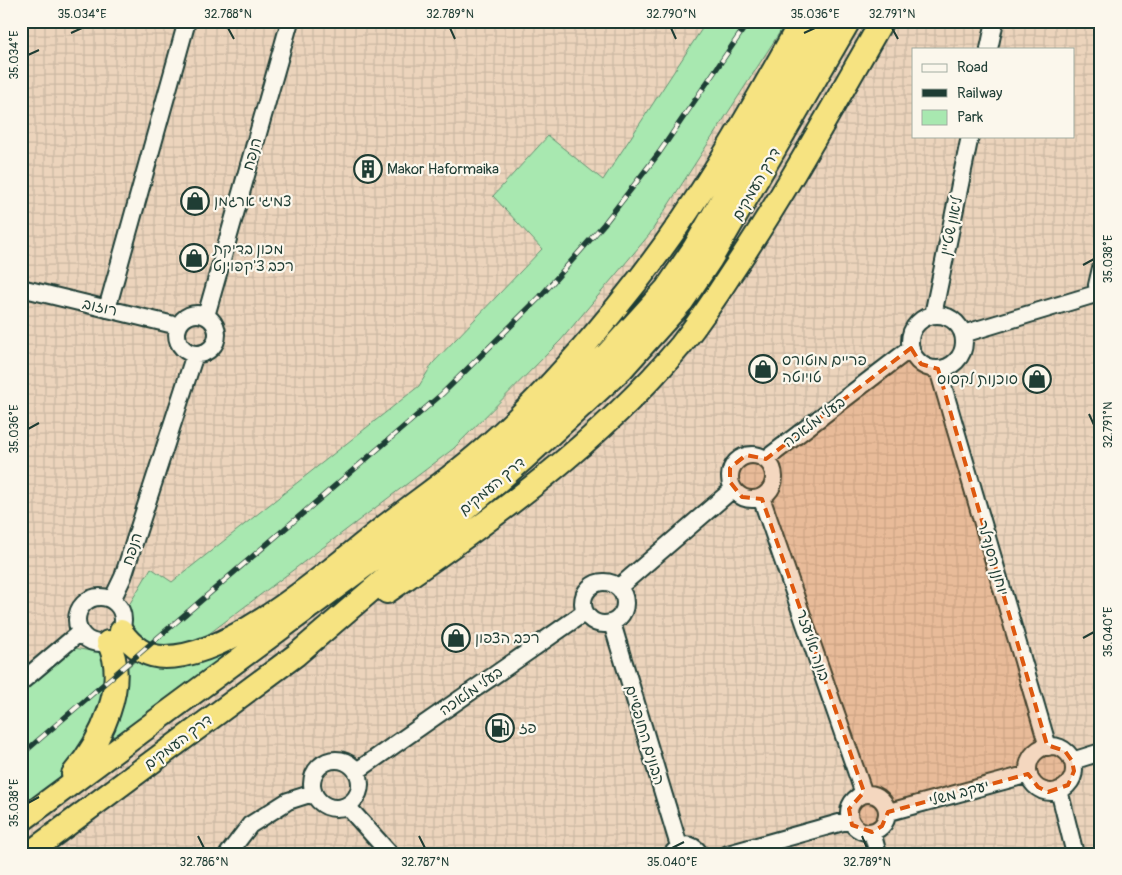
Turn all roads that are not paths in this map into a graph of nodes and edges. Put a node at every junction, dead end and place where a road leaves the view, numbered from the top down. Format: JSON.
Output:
{"nodes":[{"id":1,"x":187,"y":21,"type":"edge"},
{"id":2,"x":290,"y":21,"type":"edge"},
{"id":3,"x":801,"y":21,"type":"edge"},
{"id":4,"x":825,"y":21,"type":"edge"},
{"id":5,"x":849,"y":21,"type":"edge"},
{"id":6,"x":882,"y":21,"type":"edge"},
{"id":7,"x":995,"y":21,"type":"edge"},
{"id":8,"x":989,"y":48,"type":"edge"},
{"id":9,"x":970,"y":138,"type":"edge"},
{"id":10,"x":737,"y":197,"type":"junction"},
{"id":11,"x":1101,"y":268,"type":"edge"},
{"id":12,"x":21,"y":288,"type":"edge"},
{"id":13,"x":1100,"y":295,"type":"edge"},
{"id":14,"x":108,"y":309,"type":"junction"},
{"id":15,"x":933,"y":315,"type":"junction"},
{"id":16,"x":206,"y":316,"type":"junction"},
{"id":17,"x":178,"y":326,"type":"junction"},
{"id":18,"x":963,"y":334,"type":"junction"},
{"id":19,"x":911,"y":348,"type":"junction"},
{"id":20,"x":195,"y":354,"type":"junction"},
{"id":21,"x":938,"y":369,"type":"junction"},
{"id":22,"x":766,"y":459,"type":"junction"},
{"id":23,"x":464,"y":464,"type":"junction"},
{"id":24,"x":733,"y":489,"type":"junction"},
{"id":25,"x":761,"y":497,"type":"junction"},
{"id":26,"x":400,"y":540,"type":"junction"},
{"id":27,"x":619,"y":587,"type":"junction"},
{"id":28,"x":112,"y":600,"type":"junction"},
{"id":29,"x":584,"y":612,"type":"junction"},
{"id":30,"x":612,"y":623,"type":"junction"},
{"id":31,"x":79,"y":633,"type":"junction"},
{"id":32,"x":114,"y":637,"type":"junction"},
{"id":33,"x":296,"y":655,"type":"junction"},
{"id":34,"x":21,"y":682,"type":"edge"},
{"id":35,"x":1048,"y":747,"type":"junction"},
{"id":36,"x":1101,"y":752,"type":"edge"},
{"id":37,"x":1072,"y":761,"type":"junction"},
{"id":38,"x":356,"y":771,"type":"junction"},
{"id":39,"x":1029,"y":774,"type":"junction"},
{"id":40,"x":1059,"y":790,"type":"junction"},
{"id":41,"x":313,"y":793,"type":"junction"},
{"id":42,"x":864,"y":794,"type":"junction"},
{"id":43,"x":347,"y":806,"type":"junction"},
{"id":44,"x":889,"y":812,"type":"junction"},
{"id":45,"x":25,"y":818,"type":"edge"},
{"id":46,"x":850,"y":820,"type":"junction"},
{"id":47,"x":872,"y":832,"type":"junction"},
{"id":48,"x":675,"y":850,"type":"edge"},
{"id":49,"x":28,"y":854,"type":"edge"},
{"id":50,"x":228,"y":854,"type":"edge"},
{"id":51,"x":390,"y":854,"type":"edge"},
{"id":52,"x":700,"y":854,"type":"edge"},
{"id":53,"x":728,"y":854,"type":"edge"},
{"id":54,"x":878,"y":854,"type":"edge"},
{"id":55,"x":1075,"y":854,"type":"edge"}],
"edges":[{"from":1,"to":14,"type":"street"},
{"from":2,"to":16,"type":"street","name":"הנפח"},
{"from":3,"to":23,"type":"highway"},
{"from":4,"to":10,"type":"highway","name":"דרך העמקים"},
{"from":5,"to":10,"type":"highway","name":"דרך העמקים"},
{"from":6,"to":33,"type":"highway"},
{"from":7,"to":8,"type":"street"},
{"from":9,"to":15,"type":"street","name":"ליאון שטיין"},
{"from":10,"to":26,"type":"highway","name":"דרך העמקים"},
{"from":10,"to":33,"type":"highway","name":"דרך העמקים"},
{"from":11,"to":13,"type":"street"},
{"from":12,"to":14,"type":"street","name":"רוזוב"},
{"from":13,"to":18,"type":"street"},
{"from":14,"to":17,"type":"street","name":"רוזוב"},
{"from":15,"to":18,"type":"street"},
{"from":15,"to":19,"type":"street"},
{"from":16,"to":17,"type":"street"},
{"from":16,"to":20,"type":"street"},
{"from":17,"to":20,"type":"street"},
{"from":18,"to":21,"type":"street"},
{"from":19,"to":21,"type":"street"},
{"from":19,"to":22,"type":"street","name":"בעלי מלאכה"},
{"from":20,"to":28,"type":"street","name":"הנפח"},
{"from":21,"to":35,"type":"street","name":"יוחנן הסנדלר"},
{"from":22,"to":24,"type":"street"},
{"from":22,"to":25,"type":"street"},
{"from":23,"to":26,"type":"highway"},
{"from":23,"to":32,"type":"highway"},
{"from":24,"to":25,"type":"street"},
{"from":24,"to":27,"type":"street"},
{"from":25,"to":42,"type":"street","name":"בונה אליעזר"},
{"from":26,"to":45,"type":"highway","name":"דרך העמקים"},
{"from":27,"to":29,"type":"street"},
{"from":27,"to":30,"type":"street"},
{"from":28,"to":31,"type":"street"},
{"from":28,"to":32,"type":"street"},
{"from":29,"to":30,"type":"street"},
{"from":29,"to":38,"type":"street","name":"בעלי מלאכה"},
{"from":30,"to":48,"type":"street","name":"הבונים החופשיים"},
{"from":31,"to":32,"type":"street"},
{"from":31,"to":34,"type":"street"},
{"from":32,"to":45,"type":"highway"},
{"from":33,"to":49,"type":"highway","name":"דרך העמקים"},
{"from":35,"to":37,"type":"street"},
{"from":35,"to":39,"type":"street"},
{"from":36,"to":37,"type":"street"},
{"from":37,"to":40,"type":"street"},
{"from":38,"to":41,"type":"street"},
{"from":38,"to":43,"type":"street"},
{"from":39,"to":40,"type":"street"},
{"from":39,"to":44,"type":"street","name":"יעקב משלי"},
{"from":40,"to":55,"type":"street"},
{"from":41,"to":43,"type":"street"},
{"from":41,"to":50,"type":"street"},
{"from":42,"to":44,"type":"street"},
{"from":42,"to":46,"type":"street"},
{"from":43,"to":51,"type":"street"},
{"from":44,"to":47,"type":"street"},
{"from":46,"to":47,"type":"street"},
{"from":46,"to":53,"type":"street"},
{"from":47,"to":54,"type":"street"},
{"from":48,"to":52,"type":"street"}]}
